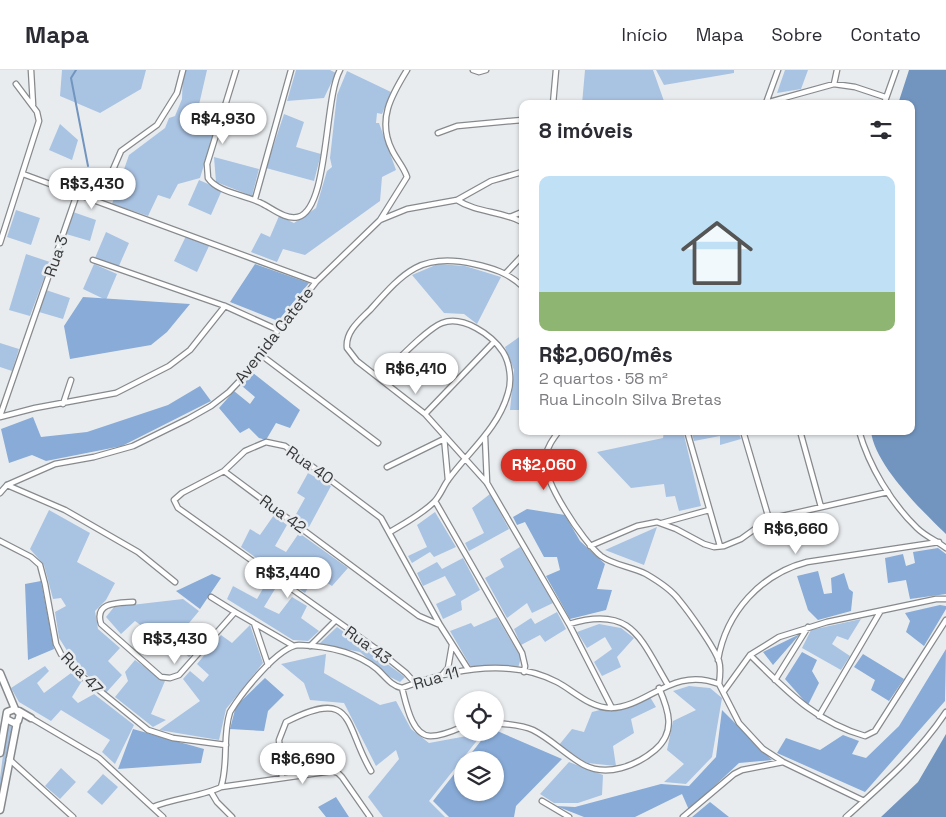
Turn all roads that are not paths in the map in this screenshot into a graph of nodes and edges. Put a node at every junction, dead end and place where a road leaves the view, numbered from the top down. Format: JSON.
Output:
{"nodes":[{"id":1,"x":31,"y":70,"type":"edge"},
{"id":2,"x":183,"y":70,"type":"edge"},
{"id":3,"x":236,"y":70,"type":"edge"},
{"id":4,"x":291,"y":70,"type":"edge"},
{"id":5,"x":340,"y":70,"type":"edge"},
{"id":6,"x":407,"y":70,"type":"edge"},
{"id":7,"x":473,"y":70,"type":"edge"},
{"id":8,"x":486,"y":70,"type":"edge"},
{"id":9,"x":556,"y":70,"type":"edge"},
{"id":10,"x":778,"y":70,"type":"edge"},
{"id":11,"x":837,"y":70,"type":"edge"},
{"id":12,"x":896,"y":70,"type":"edge"},
{"id":13,"x":16,"y":84,"type":"dead end"},
{"id":14,"x":834,"y":84,"type":"junction"},
{"id":15,"x":886,"y":97,"type":"junction"},
{"id":16,"x":553,"y":100,"type":"edge"},
{"id":17,"x":765,"y":100,"type":"edge"},
{"id":18,"x":775,"y":100,"type":"edge"},
{"id":19,"x":885,"y":100,"type":"edge"},
{"id":20,"x":33,"y":106,"type":"junction"},
{"id":21,"x":519,"y":120,"type":"edge"},
{"id":22,"x":438,"y":133,"type":"dead end"},
{"id":23,"x":519,"y":173,"type":"edge"},
{"id":24,"x":23,"y":174,"type":"junction"},
{"id":25,"x":111,"y":174,"type":"dead end"},
{"id":26,"x":77,"y":194,"type":"junction"},
{"id":27,"x":255,"y":199,"type":"junction"},
{"id":28,"x":456,"y":200,"type":"junction"},
{"id":29,"x":519,"y":213,"type":"edge"},
{"id":30,"x":510,"y":217,"type":"junction"},
{"id":31,"x":380,"y":220,"type":"junction"},
{"id":32,"x":519,"y":221,"type":"edge"},
{"id":33,"x":0,"y":242,"type":"edge"},
{"id":34,"x":519,"y":259,"type":"edge"},
{"id":35,"x":93,"y":260,"type":"dead end"},
{"id":36,"x":506,"y":273,"type":"junction"},
{"id":37,"x":316,"y":282,"type":"junction"},
{"id":38,"x":519,"y":284,"type":"edge"},
{"id":39,"x":225,"y":306,"type":"junction"},
{"id":40,"x":278,"y":330,"type":"junction"},
{"id":41,"x":494,"y":342,"type":"junction"},
{"id":42,"x":261,"y":355,"type":"junction"},
{"id":43,"x":379,"y":378,"type":"junction"},
{"id":44,"x":71,"y":380,"type":"dead end"},
{"id":45,"x":63,"y":404,"type":"junction"},
{"id":46,"x":425,"y":414,"type":"junction"},
{"id":47,"x":0,"y":417,"type":"edge"},
{"id":48,"x":556,"y":435,"type":"edge"},
{"id":49,"x":688,"y":435,"type":"edge"},
{"id":50,"x":744,"y":435,"type":"edge"},
{"id":51,"x":801,"y":435,"type":"edge"},
{"id":52,"x":861,"y":435,"type":"edge"},
{"id":53,"x":444,"y":436,"type":"junction"},
{"id":54,"x":485,"y":437,"type":"junction"},
{"id":55,"x":378,"y":443,"type":"dead end"},
{"id":56,"x":464,"y":460,"type":"junction"},
{"id":57,"x":387,"y":467,"type":"dead end"},
{"id":58,"x":224,"y":471,"type":"junction"},
{"id":59,"x":448,"y":480,"type":"junction"},
{"id":60,"x":487,"y":483,"type":"junction"},
{"id":61,"x":7,"y":485,"type":"junction"},
{"id":62,"x":888,"y":492,"type":"junction"},
{"id":63,"x":0,"y":493,"type":"edge"},
{"id":64,"x":435,"y":501,"type":"junction"},
{"id":65,"x":174,"y":504,"type":"joint"},
{"id":66,"x":821,"y":507,"type":"junction"},
{"id":67,"x":709,"y":510,"type":"junction"},
{"id":68,"x":769,"y":519,"type":"junction"},
{"id":69,"x":662,"y":524,"type":"junction"},
{"id":70,"x":390,"y":532,"type":"junction"},
{"id":71,"x":0,"y":541,"type":"edge"},
{"id":72,"x":939,"y":542,"type":"junction"},
{"id":73,"x":590,"y":546,"type":"junction"},
{"id":74,"x":720,"y":546,"type":"junction"},
{"id":75,"x":946,"y":548,"type":"edge"},
{"id":76,"x":175,"y":582,"type":"dead end"},
{"id":77,"x":211,"y":597,"type":"dead end"},
{"id":78,"x":946,"y":599,"type":"edge"},
{"id":79,"x":133,"y":602,"type":"dead end"},
{"id":80,"x":235,"y":612,"type":"junction"},
{"id":81,"x":880,"y":612,"type":"junction"},
{"id":82,"x":946,"y":620,"type":"edge"},
{"id":83,"x":335,"y":621,"type":"junction"},
{"id":84,"x":254,"y":623,"type":"junction"},
{"id":85,"x":569,"y":624,"type":"junction"},
{"id":86,"x":440,"y":625,"type":"junction"},
{"id":87,"x":808,"y":627,"type":"junction"},
{"id":88,"x":292,"y":645,"type":"junction"},
{"id":89,"x":452,"y":645,"type":"junction"},
{"id":90,"x":310,"y":646,"type":"junction"},
{"id":91,"x":750,"y":655,"type":"junction"},
{"id":92,"x":718,"y":660,"type":"junction"},
{"id":93,"x":268,"y":665,"type":"junction"},
{"id":94,"x":468,"y":669,"type":"junction"},
{"id":95,"x":524,"y":672,"type":"junction"},
{"id":96,"x":0,"y":673,"type":"edge"},
{"id":97,"x":443,"y":675,"type":"junction"},
{"id":98,"x":775,"y":680,"type":"junction"},
{"id":99,"x":415,"y":683,"type":"junction"},
{"id":100,"x":719,"y":684,"type":"junction"},
{"id":101,"x":668,"y":685,"type":"junction"},
{"id":102,"x":402,"y":688,"type":"junction"},
{"id":103,"x":659,"y":688,"type":"junction"},
{"id":104,"x":7,"y":691,"type":"junction"},
{"id":105,"x":724,"y":691,"type":"junction"},
{"id":106,"x":612,"y":708,"type":"junction"},
{"id":107,"x":16,"y":710,"type":"junction"},
{"id":108,"x":946,"y":712,"type":"edge"},
{"id":109,"x":3,"y":716,"type":"edge"},
{"id":110,"x":819,"y":716,"type":"junction"},
{"id":111,"x":30,"y":718,"type":"junction"},
{"id":112,"x":18,"y":720,"type":"junction"},
{"id":113,"x":504,"y":725,"type":"edge"},
{"id":114,"x":454,"y":730,"type":"edge"},
{"id":115,"x":226,"y":745,"type":"junction"},
{"id":116,"x":0,"y":753,"type":"edge"},
{"id":117,"x":9,"y":759,"type":"junction"},
{"id":118,"x":784,"y":762,"type":"junction"},
{"id":119,"x":371,"y":771,"type":"dead end"},
{"id":120,"x":282,"y":778,"type":"junction"},
{"id":121,"x":221,"y":786,"type":"junction"},
{"id":122,"x":211,"y":792,"type":"junction"},
{"id":123,"x":542,"y":801,"type":"dead end"},
{"id":124,"x":864,"y":801,"type":"junction"},
{"id":125,"x":153,"y":807,"type":"junction"},
{"id":126,"x":0,"y":810,"type":"edge"},
{"id":127,"x":72,"y":816,"type":"edge"},
{"id":128,"x":164,"y":817,"type":"edge"},
{"id":129,"x":232,"y":817,"type":"edge"},
{"id":130,"x":370,"y":817,"type":"edge"},
{"id":131,"x":569,"y":817,"type":"edge"},
{"id":132,"x":683,"y":817,"type":"edge"},
{"id":133,"x":846,"y":817,"type":"edge"}],
"edges":[{"from":1,"to":20,"type":"street"},
{"from":2,"to":25,"type":"street"},
{"from":3,"to":27,"type":"street"},
{"from":4,"to":27,"type":"street"},
{"from":5,"to":27,"type":"street"},
{"from":6,"to":31,"type":"street"},
{"from":7,"to":8,"type":"street"},
{"from":9,"to":16,"type":"street"},
{"from":10,"to":17,"type":"street"},
{"from":11,"to":14,"type":"street"},
{"from":12,"to":15,"type":"street"},
{"from":13,"to":20,"type":"street"},
{"from":14,"to":15,"type":"street"},
{"from":14,"to":18,"type":"street"},
{"from":15,"to":19,"type":"street"},
{"from":20,"to":24,"type":"street"},
{"from":21,"to":22,"type":"street"},
{"from":23,"to":28,"type":"street","name":"Avenida Catete"},
{"from":24,"to":26,"type":"street"},
{"from":24,"to":33,"type":"street"},
{"from":26,"to":37,"type":"street"},
{"from":26,"to":47,"type":"street","name":"Rua 3"},
{"from":28,"to":30,"type":"street"},
{"from":28,"to":31,"type":"street","name":"Avenida Catete"},
{"from":29,"to":30,"type":"street"},
{"from":30,"to":32,"type":"street"},
{"from":31,"to":37,"type":"street","name":"Avenida Catete"},
{"from":34,"to":36,"type":"street"},
{"from":35,"to":39,"type":"street"},
{"from":36,"to":38,"type":"street"},
{"from":36,"to":43,"type":"street"},
{"from":37,"to":40,"type":"street","name":"Avenida Catete"},
{"from":39,"to":40,"type":"street"},
{"from":39,"to":45,"type":"street"},
{"from":40,"to":42,"type":"street","name":"Avenida Catete"},
{"from":41,"to":43,"type":"street"},
{"from":41,"to":46,"type":"street"},
{"from":41,"to":54,"type":"street"},
{"from":42,"to":55,"type":"street"},
{"from":42,"to":61,"type":"street","name":"Avenida Catete"},
{"from":43,"to":46,"type":"street"},
{"from":44,"to":45,"type":"street"},
{"from":45,"to":47,"type":"street"},
{"from":46,"to":53,"type":"street"},
{"from":48,"to":73,"type":"street"},
{"from":49,"to":67,"type":"street"},
{"from":50,"to":68,"type":"street"},
{"from":51,"to":66,"type":"street"},
{"from":52,"to":62,"type":"street"},
{"from":53,"to":56,"type":"street"},
{"from":53,"to":57,"type":"street"},
{"from":53,"to":59,"type":"street"},
{"from":54,"to":56,"type":"street"},
{"from":54,"to":60,"type":"street"},
{"from":56,"to":59,"type":"street"},
{"from":56,"to":60,"type":"street"},
{"from":58,"to":65,"type":"street","name":"Rua 40"},
{"from":58,"to":70,"type":"street","name":"Rua 40"},
{"from":58,"to":86,"type":"street","name":"Rua 42"},
{"from":59,"to":64,"type":"street"},
{"from":60,"to":85,"type":"street"},
{"from":61,"to":63,"type":"street","name":"Avenida Catete"},
{"from":61,"to":76,"type":"street"},
{"from":62,"to":66,"type":"street"},
{"from":62,"to":72,"type":"street"},
{"from":64,"to":70,"type":"street"},
{"from":64,"to":95,"type":"street"},
{"from":65,"to":83,"type":"street","name":"Rua 43"},
{"from":66,"to":68,"type":"street"},
{"from":67,"to":69,"type":"street"},
{"from":67,"to":74,"type":"street"},
{"from":68,"to":74,"type":"street"},
{"from":69,"to":73,"type":"street"},
{"from":69,"to":74,"type":"street"},
{"from":70,"to":86,"type":"street","name":"Rua 40"},
{"from":71,"to":115,"type":"street","name":"Rua 47"},
{"from":72,"to":75,"type":"street"},
{"from":72,"to":92,"type":"street"},
{"from":73,"to":92,"type":"street"},
{"from":77,"to":80,"type":"street"},
{"from":78,"to":81,"type":"street"},
{"from":79,"to":80,"type":"street"},
{"from":80,"to":84,"type":"street"},
{"from":81,"to":87,"type":"street"},
{"from":81,"to":110,"type":"street"},
{"from":82,"to":110,"type":"street"},
{"from":83,"to":90,"type":"street"},
{"from":83,"to":99,"type":"street","name":"Rua 43"},
{"from":84,"to":88,"type":"street"},
{"from":84,"to":93,"type":"street"},
{"from":85,"to":101,"type":"street"},
{"from":85,"to":106,"type":"street"},
{"from":86,"to":89,"type":"street","name":"Rua 40"},
{"from":87,"to":91,"type":"street"},
{"from":87,"to":98,"type":"street"},
{"from":88,"to":90,"type":"street","name":"Rua 11"},
{"from":88,"to":93,"type":"street"},
{"from":89,"to":94,"type":"street","name":"Rua 40"},
{"from":89,"to":97,"type":"street"},
{"from":90,"to":102,"type":"street","name":"Rua 11"},
{"from":91,"to":98,"type":"street"},
{"from":91,"to":105,"type":"street"},
{"from":92,"to":100,"type":"street"},
{"from":93,"to":115,"type":"street"},
{"from":94,"to":95,"type":"street","name":"Rua 11"},
{"from":94,"to":97,"type":"street","name":"Rua 11"},
{"from":95,"to":106,"type":"street","name":"Rua 11"},
{"from":96,"to":104,"type":"main road"},
{"from":97,"to":99,"type":"street","name":"Rua 11"},
{"from":98,"to":110,"type":"street"},
{"from":99,"to":102,"type":"street","name":"Rua 11"},
{"from":100,"to":101,"type":"street"},
{"from":100,"to":105,"type":"street"},
{"from":101,"to":103,"type":"street"},
{"from":102,"to":114,"type":"street"},
{"from":103,"to":106,"type":"street"},
{"from":103,"to":113,"type":"street"},
{"from":104,"to":107,"type":"main road"},
{"from":104,"to":109,"type":"main road"},
{"from":105,"to":118,"type":"street"},
{"from":107,"to":109,"type":"main road"},
{"from":107,"to":111,"type":"main road"},
{"from":107,"to":112,"type":"main road"},
{"from":108,"to":124,"type":"street"},
{"from":109,"to":112,"type":"main road"},
{"from":109,"to":116,"type":"main road"},
{"from":111,"to":112,"type":"main road"},
{"from":111,"to":125,"type":"street"},
{"from":112,"to":117,"type":"main road"},
{"from":115,"to":121,"type":"street"},
{"from":117,"to":126,"type":"main road"},
{"from":117,"to":127,"type":"street"},
{"from":118,"to":124,"type":"street"},
{"from":118,"to":132,"type":"street"},
{"from":119,"to":120,"type":"street"},
{"from":120,"to":121,"type":"street"},
{"from":120,"to":130,"type":"street"},
{"from":121,"to":122,"type":"street"},
{"from":122,"to":125,"type":"street"},
{"from":122,"to":129,"type":"street"},
{"from":123,"to":131,"type":"street"},
{"from":124,"to":133,"type":"street"},
{"from":125,"to":128,"type":"street"}]}
